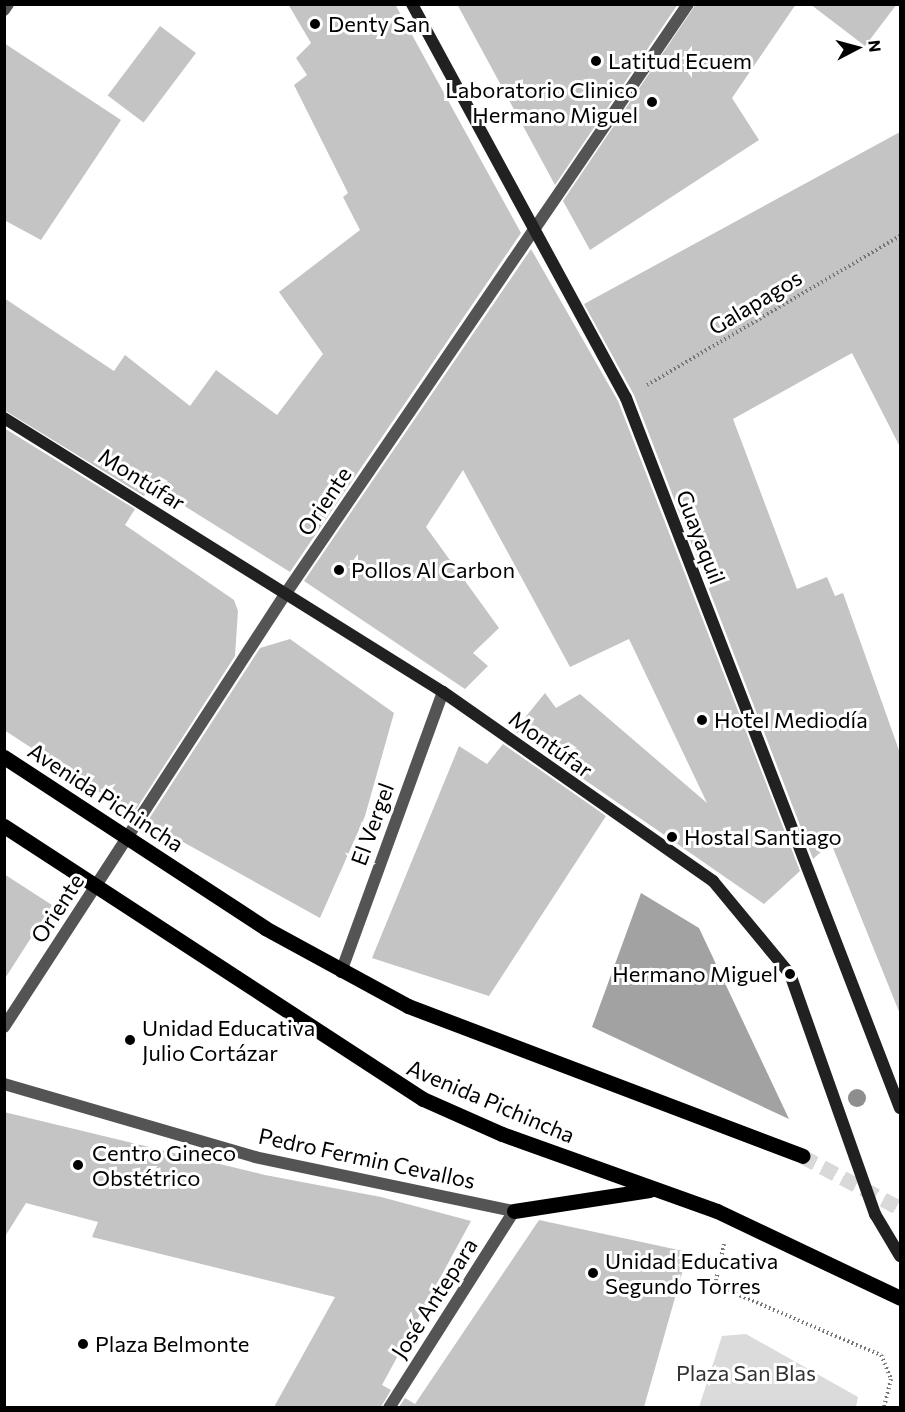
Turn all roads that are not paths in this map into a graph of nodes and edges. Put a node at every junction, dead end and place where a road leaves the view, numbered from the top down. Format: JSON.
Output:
{"nodes":[{"id":1,"x":8,"y":4,"type":"edge"},
{"id":2,"x":412,"y":4,"type":"edge"},
{"id":3,"x":688,"y":4,"type":"edge"},
{"id":4,"x":4,"y":10,"type":"edge"},
{"id":5,"x":536,"y":230,"type":"junction"},
{"id":6,"x":4,"y":418,"type":"edge"},
{"id":7,"x":286,"y":593,"type":"junction"},
{"id":8,"x":443,"y":692,"type":"junction"},
{"id":9,"x":4,"y":757,"type":"edge"},
{"id":10,"x":4,"y":826,"type":"edge"},
{"id":11,"x":341,"y":972,"type":"junction"},
{"id":12,"x":4,"y":1027,"type":"edge"},
{"id":13,"x":4,"y":1084,"type":"edge"},
{"id":14,"x":900,"y":1108,"type":"edge"},
{"id":15,"x":802,"y":1156,"type":"tunnel mouth"},
{"id":16,"x":652,"y":1190,"type":"junction"},
{"id":17,"x":514,"y":1211,"type":"junction"},
{"id":18,"x":900,"y":1256,"type":"edge"},
{"id":19,"x":900,"y":1298,"type":"edge"},
{"id":20,"x":389,"y":1407,"type":"edge"}],
"edges":[{"from":1,"to":4,"type":"street"},
{"from":2,"to":5,"type":"street","name":"Guayaquil"},
{"from":3,"to":5,"type":"street","name":"Oriente"},
{"from":5,"to":7,"type":"street","name":"Oriente"},
{"from":5,"to":14,"type":"street","name":"Guayaquil"},
{"from":6,"to":7,"type":"street","name":"Montúfar"},
{"from":7,"to":8,"type":"street","name":"Montúfar"},
{"from":7,"to":12,"type":"street","name":"Oriente"},
{"from":8,"to":11,"type":"street","name":"El Vergel"},
{"from":8,"to":18,"type":"street","name":"Montúfar"},
{"from":9,"to":11,"type":"main road","name":"Avenida Pichincha"},
{"from":10,"to":16,"type":"main road","name":"Avenida Pichincha"},
{"from":11,"to":15,"type":"main road","name":"Avenida Pichincha"},
{"from":13,"to":17,"type":"street","name":"Pedro Fermin Cevallos"},
{"from":16,"to":17,"type":"main road"},
{"from":16,"to":19,"type":"main road","name":"Avenida Pichincha"},
{"from":17,"to":20,"type":"street","name":"José Antepara"}]}
